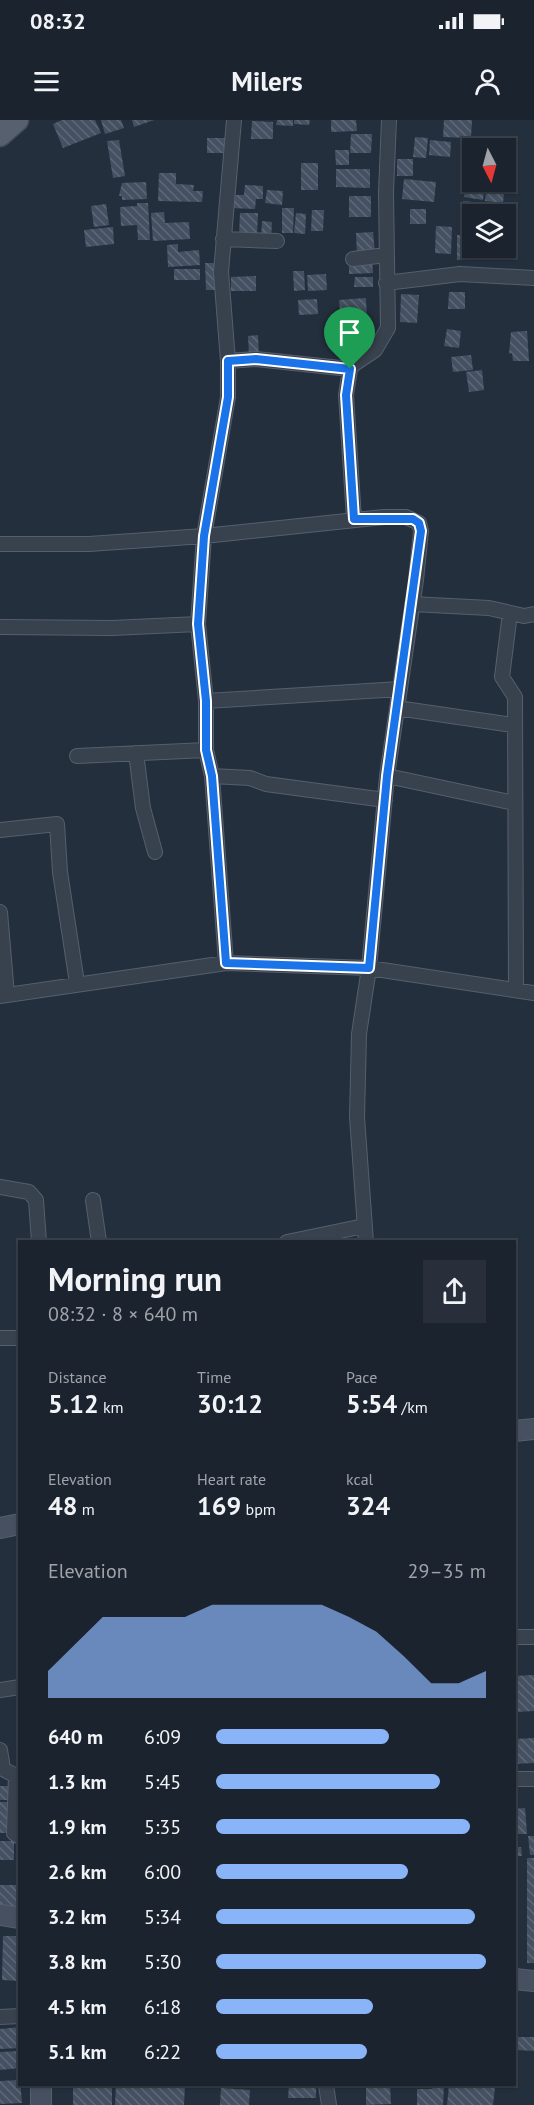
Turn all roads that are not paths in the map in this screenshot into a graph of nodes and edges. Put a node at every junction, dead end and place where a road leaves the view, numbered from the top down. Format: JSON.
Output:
{"nodes":[{"id":1,"x":17,"y":120,"type":"edge"},
{"id":2,"x":234,"y":120,"type":"edge"},
{"id":3,"x":389,"y":120,"type":"edge"},
{"id":4,"x":0,"y":135,"type":"edge"},
{"id":5,"x":223,"y":239,"type":"junction"},
{"id":6,"x":277,"y":241,"type":"dead end"},
{"id":7,"x":386,"y":255,"type":"junction"},
{"id":8,"x":353,"y":259,"type":"dead end"},
{"id":9,"x":534,"y":278,"type":"edge"},
{"id":10,"x":386,"y":283,"type":"junction"},
{"id":11,"x":228,"y":361,"type":"junction"},
{"id":12,"x":350,"y":369,"type":"junction"},
{"id":13,"x":354,"y":519,"type":"junction"},
{"id":14,"x":204,"y":536,"type":"junction"},
{"id":15,"x":0,"y":544,"type":"edge"},
{"id":16,"x":412,"y":604,"type":"junction"},
{"id":17,"x":510,"y":613,"type":"junction"},
{"id":18,"x":534,"y":614,"type":"edge"},
{"id":19,"x":198,"y":624,"type":"junction"},
{"id":20,"x":0,"y":627,"type":"edge"},
{"id":21,"x":400,"y":689,"type":"junction"},
{"id":22,"x":206,"y":701,"type":"junction"},
{"id":23,"x":397,"y":708,"type":"junction"},
{"id":24,"x":513,"y":725,"type":"junction"},
{"id":25,"x":206,"y":750,"type":"junction"},
{"id":26,"x":136,"y":753,"type":"junction"},
{"id":27,"x":77,"y":756,"type":"dead end"},
{"id":28,"x":212,"y":776,"type":"junction"},
{"id":29,"x":387,"y":776,"type":"junction"},
{"id":30,"x":385,"y":800,"type":"junction"},
{"id":31,"x":514,"y":803,"type":"junction"},
{"id":32,"x":0,"y":830,"type":"edge"},
{"id":33,"x":155,"y":852,"type":"dead end"},
{"id":34,"x":0,"y":912,"type":"edge"},
{"id":35,"x":226,"y":963,"type":"junction"},
{"id":36,"x":369,"y":968,"type":"junction"},
{"id":37,"x":77,"y":983,"type":"junction"},
{"id":38,"x":516,"y":990,"type":"junction"},
{"id":39,"x":534,"y":993,"type":"edge"},
{"id":40,"x":3,"y":996,"type":"edge"},
{"id":41,"x":0,"y":1187,"type":"edge"},
{"id":42,"x":93,"y":1200,"type":"dead end"},
{"id":43,"x":364,"y":1226,"type":"junction"},
{"id":44,"x":39,"y":1240,"type":"edge"},
{"id":45,"x":99,"y":1240,"type":"edge"},
{"id":46,"x":297,"y":1240,"type":"edge"},
{"id":47,"x":366,"y":1240,"type":"edge"},
{"id":48,"x":0,"y":1338,"type":"edge"},
{"id":49,"x":18,"y":1338,"type":"edge"},
{"id":50,"x":534,"y":1429,"type":"edge"},
{"id":51,"x":516,"y":1431,"type":"edge"},
{"id":52,"x":18,"y":1524,"type":"edge"},
{"id":53,"x":0,"y":1528,"type":"edge"},
{"id":54,"x":516,"y":1637,"type":"edge"},
{"id":55,"x":534,"y":1637,"type":"edge"},
{"id":56,"x":18,"y":1687,"type":"edge"},
{"id":57,"x":0,"y":1690,"type":"edge"},
{"id":58,"x":0,"y":1750,"type":"edge"},
{"id":59,"x":516,"y":1779,"type":"edge"},
{"id":60,"x":534,"y":1779,"type":"edge"},
{"id":61,"x":18,"y":1836,"type":"edge"},
{"id":62,"x":0,"y":1915,"type":"edge"},
{"id":63,"x":18,"y":1918,"type":"edge"},
{"id":64,"x":516,"y":1979,"type":"edge"},
{"id":65,"x":534,"y":1982,"type":"edge"},
{"id":66,"x":18,"y":2016,"type":"edge"},
{"id":67,"x":0,"y":2017,"type":"edge"},
{"id":68,"x":41,"y":2086,"type":"edge"},
{"id":69,"x":326,"y":2086,"type":"edge"},
{"id":70,"x":41,"y":2105,"type":"edge"},
{"id":71,"x":329,"y":2105,"type":"edge"}],
"edges":[{"from":1,"to":4,"type":"main road"},
{"from":2,"to":5,"type":"street"},
{"from":3,"to":7,"type":"street"},
{"from":5,"to":6,"type":"street"},
{"from":5,"to":11,"type":"street"},
{"from":7,"to":8,"type":"street"},
{"from":7,"to":10,"type":"street"},
{"from":9,"to":10,"type":"street"},
{"from":10,"to":12,"type":"street"},
{"from":11,"to":12,"type":"street"},
{"from":11,"to":14,"type":"street"},
{"from":12,"to":13,"type":"street"},
{"from":13,"to":14,"type":"street"},
{"from":13,"to":16,"type":"street"},
{"from":14,"to":15,"type":"street"},
{"from":14,"to":19,"type":"street"},
{"from":16,"to":17,"type":"street"},
{"from":16,"to":21,"type":"street"},
{"from":17,"to":18,"type":"street"},
{"from":17,"to":24,"type":"street"},
{"from":19,"to":20,"type":"street"},
{"from":19,"to":22,"type":"street"},
{"from":21,"to":22,"type":"street"},
{"from":21,"to":23,"type":"street"},
{"from":22,"to":25,"type":"street"},
{"from":23,"to":24,"type":"street"},
{"from":23,"to":29,"type":"street"},
{"from":24,"to":31,"type":"street"},
{"from":25,"to":26,"type":"street"},
{"from":25,"to":28,"type":"street"},
{"from":26,"to":27,"type":"street"},
{"from":26,"to":33,"type":"street"},
{"from":28,"to":30,"type":"street"},
{"from":28,"to":35,"type":"street"},
{"from":29,"to":30,"type":"street"},
{"from":29,"to":31,"type":"street"},
{"from":30,"to":36,"type":"street"},
{"from":31,"to":38,"type":"street"},
{"from":32,"to":37,"type":"street"},
{"from":34,"to":40,"type":"street"},
{"from":35,"to":36,"type":"street"},
{"from":35,"to":37,"type":"street"},
{"from":36,"to":38,"type":"street"},
{"from":36,"to":43,"type":"street"},
{"from":37,"to":40,"type":"street"},
{"from":38,"to":39,"type":"street"},
{"from":41,"to":44,"type":"street"},
{"from":42,"to":45,"type":"street"},
{"from":43,"to":46,"type":"street"},
{"from":43,"to":47,"type":"street"},
{"from":48,"to":49,"type":"street"},
{"from":50,"to":51,"type":"street"},
{"from":52,"to":53,"type":"street"},
{"from":54,"to":55,"type":"street"},
{"from":56,"to":57,"type":"street"},
{"from":58,"to":61,"type":"street"},
{"from":59,"to":60,"type":"street"},
{"from":62,"to":63,"type":"street"},
{"from":64,"to":65,"type":"street"},
{"from":66,"to":67,"type":"street"},
{"from":68,"to":70,"type":"street"},
{"from":69,"to":71,"type":"street"}]}
